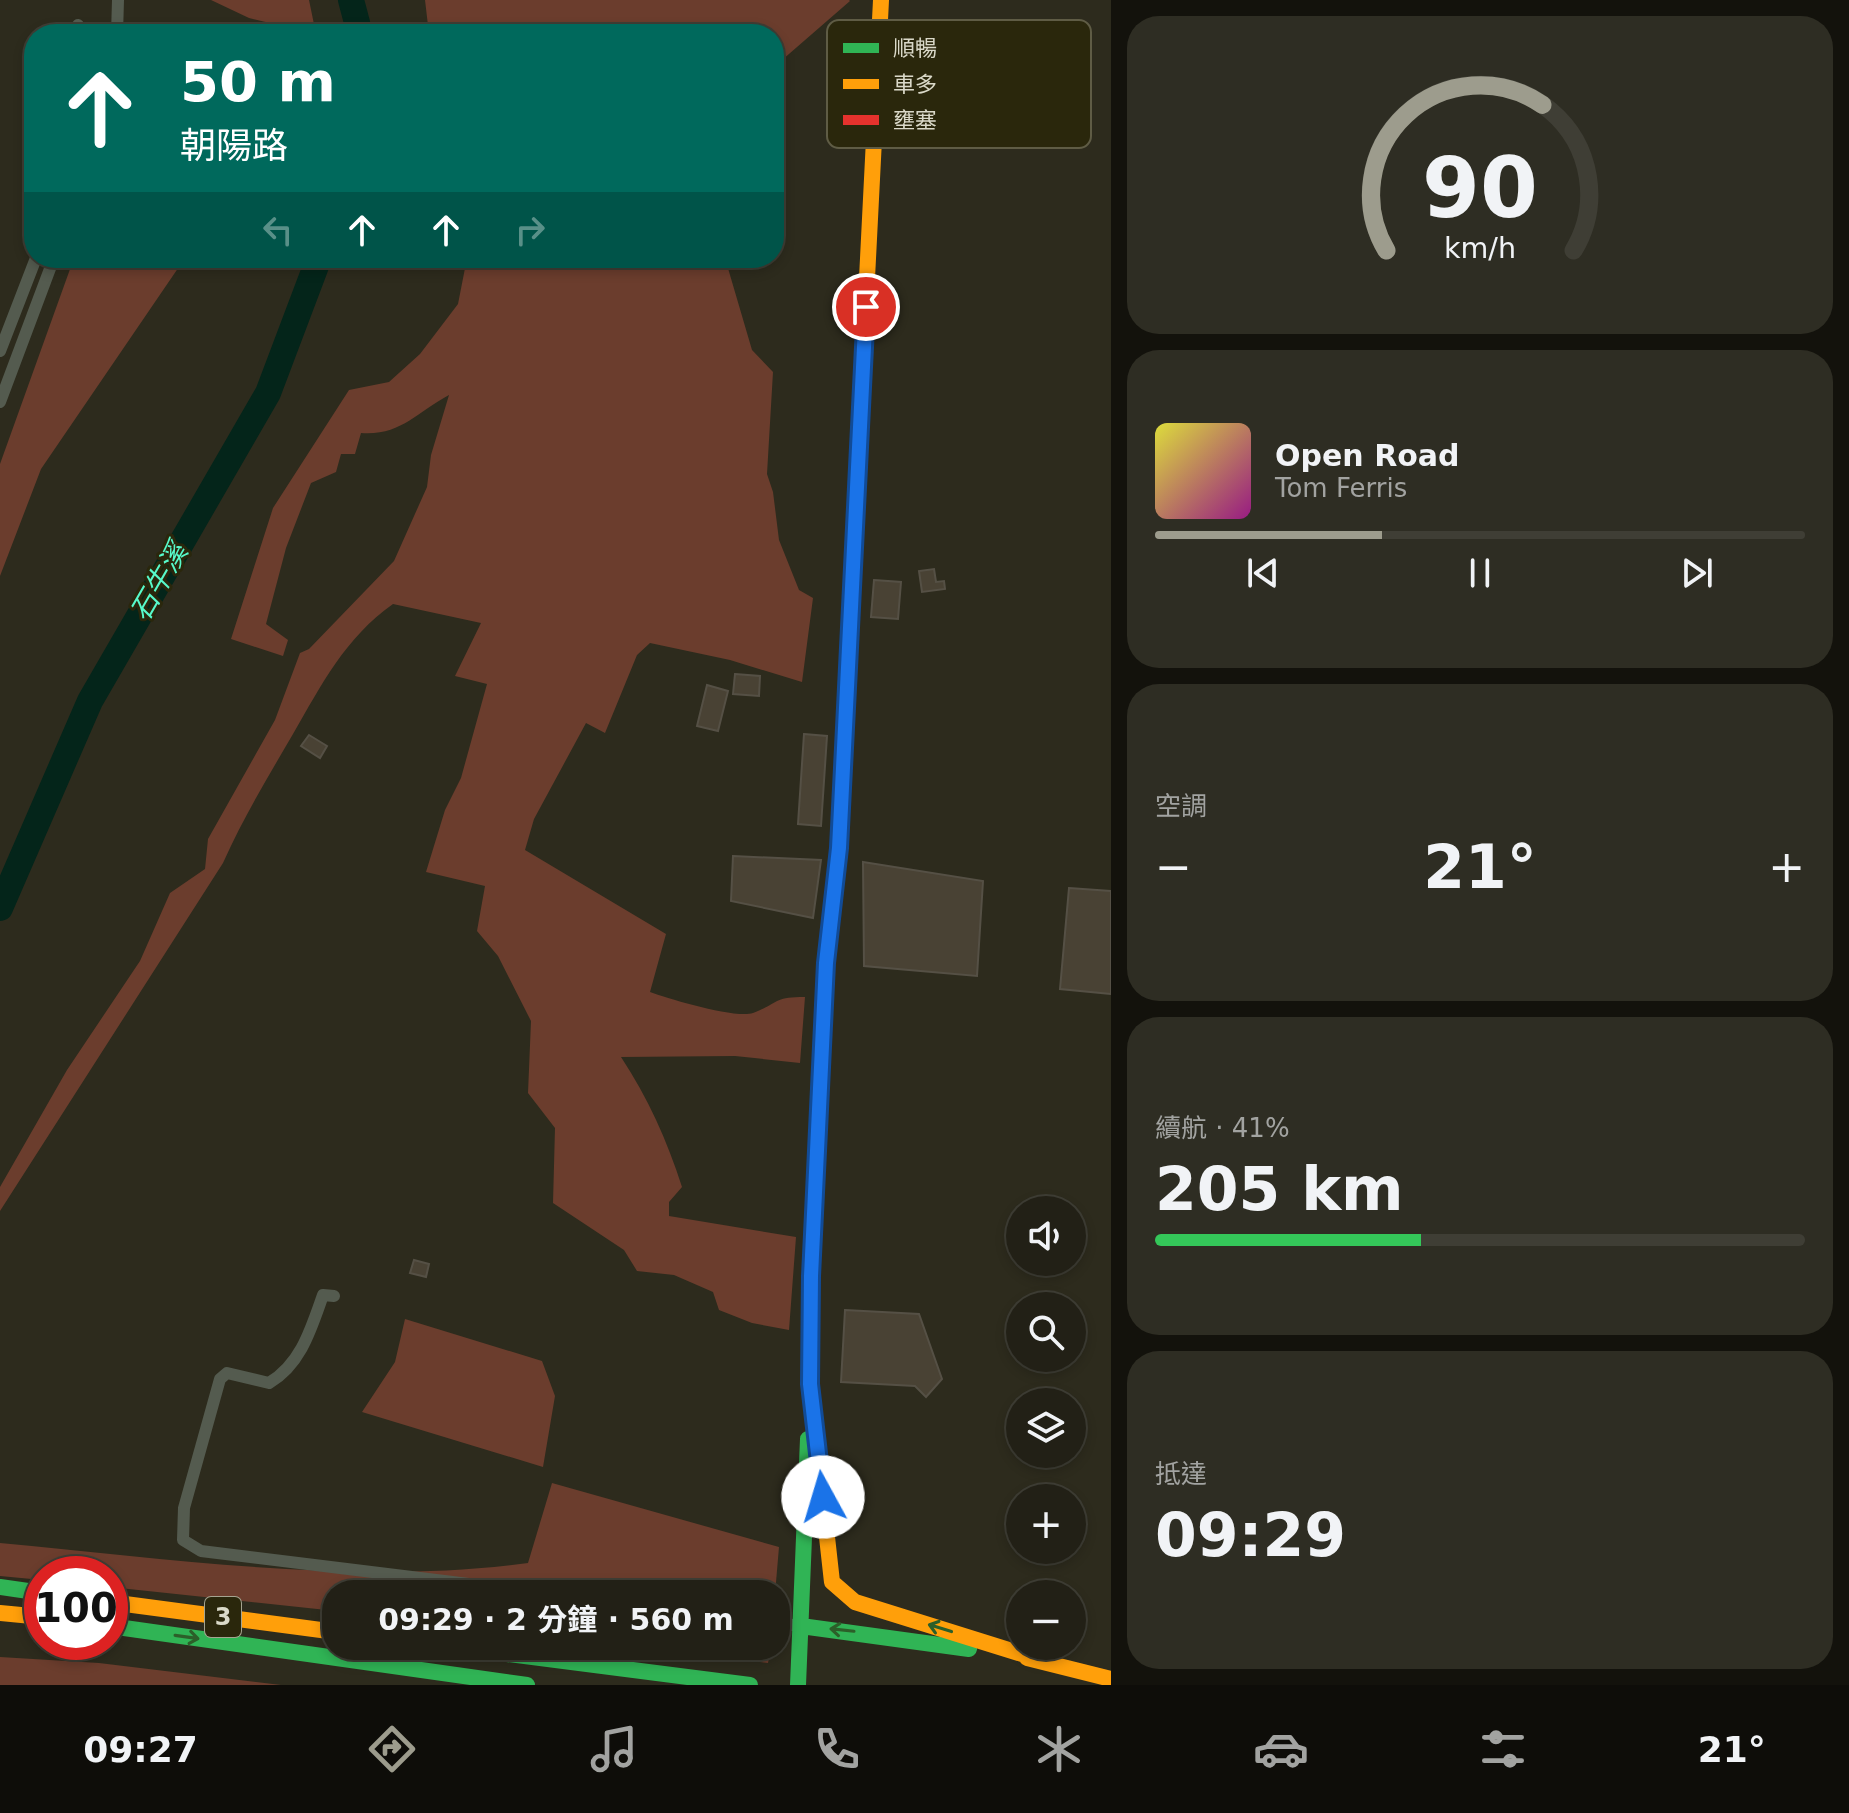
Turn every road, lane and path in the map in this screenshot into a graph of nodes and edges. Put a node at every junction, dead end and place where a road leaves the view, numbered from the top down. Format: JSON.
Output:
{"nodes":[{"id":1,"x":118,"y":0,"type":"edge"},
{"id":2,"x":881,"y":0,"type":"edge"},
{"id":3,"x":880,"y":20,"type":"edge"},
{"id":4,"x":117,"y":24,"type":"edge"},
{"id":5,"x":874,"y":148,"type":"edge"},
{"id":6,"x":32,"y":268,"type":"edge"},
{"id":7,"x":50,"y":268,"type":"edge"},
{"id":8,"x":0,"y":351,"type":"edge"},
{"id":9,"x":0,"y":402,"type":"edge"},
{"id":10,"x":334,"y":1296,"type":"dead end"},
{"id":11,"x":810,"y":1384,"type":"junction"},
{"id":12,"x":436,"y":1580,"type":"edge"},
{"id":13,"x":0,"y":1587,"type":"edge"},
{"id":14,"x":24,"y":1590,"type":"edge"},
{"id":15,"x":128,"y":1604,"type":"edge"},
{"id":16,"x":0,"y":1613,"type":"edge"},
{"id":17,"x":24,"y":1615,"type":"edge"},
{"id":18,"x":790,"y":1625,"type":"edge"},
{"id":19,"x":801,"y":1626,"type":"junction"},
{"id":20,"x":128,"y":1629,"type":"edge"},
{"id":21,"x":322,"y":1630,"type":"edge"},
{"id":22,"x":1006,"y":1649,"type":"edge"},
{"id":23,"x":1006,"y":1655,"type":"edge"},
{"id":24,"x":555,"y":1660,"type":"edge"},
{"id":25,"x":1041,"y":1660,"type":"edge"},
{"id":26,"x":1111,"y":1679,"type":"edge"},
{"id":27,"x":743,"y":1684,"type":"edge"},
{"id":28,"x":527,"y":1685,"type":"edge"},
{"id":29,"x":798,"y":1685,"type":"edge"}],
"edges":[{"from":1,"to":4,"type":"street"},
{"from":2,"to":3,"type":"main road"},
{"from":5,"to":11,"type":"main road"},
{"from":6,"to":8,"type":"street"},
{"from":7,"to":9,"type":"street"},
{"from":10,"to":12,"type":"street"},
{"from":11,"to":19,"type":"main road"},
{"from":22,"to":11,"type":"main road","one_way":true},
{"from":13,"to":14,"type":"main road"},
{"from":15,"to":21,"type":"main road","number":"3"},
{"from":16,"to":17,"type":"main road"},
{"from":18,"to":19,"type":"street"},
{"from":23,"to":19,"type":"main road","one_way":true},
{"from":19,"to":29,"type":"main road"},
{"from":20,"to":28,"type":"main road","number":"3","one_way":true},
{"from":24,"to":27,"type":"main road"},
{"from":25,"to":26,"type":"main road"}]}
